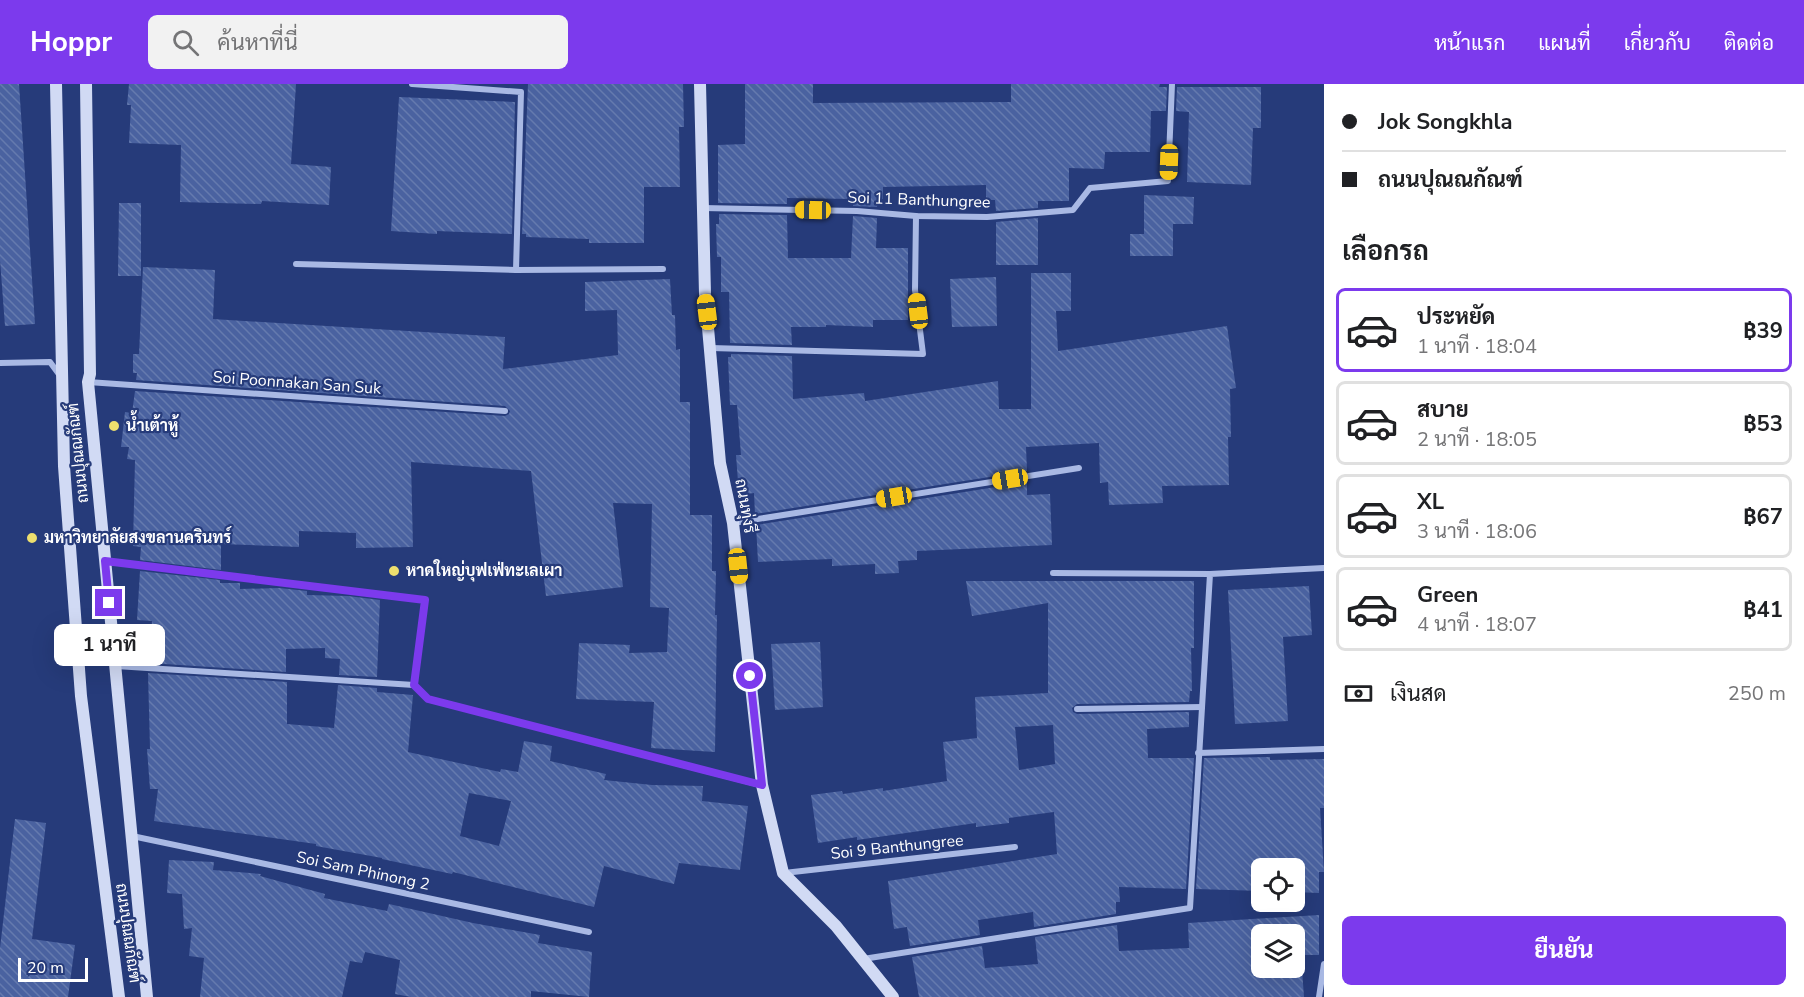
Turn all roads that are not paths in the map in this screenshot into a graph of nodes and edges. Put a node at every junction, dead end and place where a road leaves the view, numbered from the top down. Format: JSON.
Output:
{"nodes":[{"id":1,"x":56,"y":84,"type":"edge"},
{"id":2,"x":86,"y":84,"type":"edge"},
{"id":3,"x":412,"y":84,"type":"edge"},
{"id":4,"x":700,"y":84,"type":"edge"},
{"id":5,"x":1172,"y":84,"type":"edge"},
{"id":6,"x":703,"y":208,"type":"junction"},
{"id":7,"x":916,"y":216,"type":"junction"},
{"id":8,"x":296,"y":264,"type":"dead end"},
{"id":9,"x":663,"y":269,"type":"dead end"},
{"id":10,"x":516,"y":270,"type":"junction"},
{"id":11,"x":711,"y":348,"type":"junction"},
{"id":12,"x":0,"y":363,"type":"edge"},
{"id":13,"x":62,"y":379,"type":"junction"},
{"id":14,"x":88,"y":382,"type":"junction"},
{"id":15,"x":505,"y":411,"type":"dead end"},
{"id":16,"x":1079,"y":468,"type":"dead end"},
{"id":17,"x":733,"y":523,"type":"junction"},
{"id":18,"x":105,"y":561,"type":"junction"},
{"id":19,"x":1324,"y":568,"type":"edge"},
{"id":20,"x":1053,"y":573,"type":"dead end"},
{"id":21,"x":1210,"y":574,"type":"junction"},
{"id":22,"x":115,"y":666,"type":"junction"},
{"id":23,"x":414,"y":685,"type":"junction"},
{"id":24,"x":1202,"y":707,"type":"junction"},
{"id":25,"x":1077,"y":709,"type":"dead end"},
{"id":26,"x":1324,"y":749,"type":"edge"},
{"id":27,"x":1198,"y":753,"type":"junction"},
{"id":28,"x":762,"y":785,"type":"junction"},
{"id":29,"x":132,"y":836,"type":"junction"},
{"id":30,"x":1015,"y":847,"type":"dead end"},
{"id":31,"x":783,"y":873,"type":"junction"},
{"id":32,"x":589,"y":932,"type":"dead end"},
{"id":33,"x":862,"y":959,"type":"junction"},
{"id":34,"x":1324,"y":964,"type":"edge"},
{"id":35,"x":119,"y":997,"type":"edge"},
{"id":36,"x":147,"y":997,"type":"edge"},
{"id":37,"x":893,"y":997,"type":"edge"},
{"id":38,"x":1319,"y":997,"type":"edge"}],
"edges":[{"from":1,"to":13,"type":"street","name":"ถนนปุณณกัณฑ์"},
{"from":2,"to":14,"type":"street","name":"ถนนปุณณกัณฑ์"},
{"from":3,"to":10,"type":"street"},
{"from":4,"to":6,"type":"street","name":"ถนนทุ่งรี"},
{"from":5,"to":7,"type":"street","name":"Soi 11 Banthungree"},
{"from":6,"to":7,"type":"street","name":"Soi 11 Banthungree"},
{"from":6,"to":11,"type":"street","name":"ถนนทุ่งรี"},
{"from":7,"to":11,"type":"street"},
{"from":8,"to":10,"type":"street"},
{"from":9,"to":10,"type":"street"},
{"from":11,"to":17,"type":"street","name":"ถนนทุ่งรี"},
{"from":12,"to":13,"type":"street"},
{"from":13,"to":35,"type":"street","name":"ถนนปุณณกัณฑ์"},
{"from":14,"to":15,"type":"street","name":"Soi Poonnakan San Suk"},
{"from":14,"to":18,"type":"street","name":"ถนนปุณณกัณฑ์"},
{"from":16,"to":17,"type":"street"},
{"from":17,"to":28,"type":"street","name":"ถนนทุ่งรี"},
{"from":18,"to":22,"type":"street","name":"ถนนปุณณกัณฑ์"},
{"from":18,"to":23,"type":"street"},
{"from":19,"to":21,"type":"street"},
{"from":20,"to":21,"type":"street"},
{"from":21,"to":24,"type":"street"},
{"from":22,"to":23,"type":"street"},
{"from":22,"to":29,"type":"street","name":"ถนนปุณณกัณฑ์"},
{"from":23,"to":28,"type":"street"},
{"from":24,"to":25,"type":"street"},
{"from":24,"to":27,"type":"street"},
{"from":26,"to":27,"type":"street"},
{"from":27,"to":33,"type":"street"},
{"from":28,"to":31,"type":"street","name":"ถนนทุ่งรี"},
{"from":29,"to":32,"type":"street","name":"Soi Sam Phinong 2"},
{"from":29,"to":36,"type":"street","name":"ถนนปุณณกัณฑ์"},
{"from":30,"to":31,"type":"street","name":"Soi 9 Banthungree"},
{"from":31,"to":33,"type":"street"},
{"from":33,"to":37,"type":"street"},
{"from":34,"to":38,"type":"street"}]}
